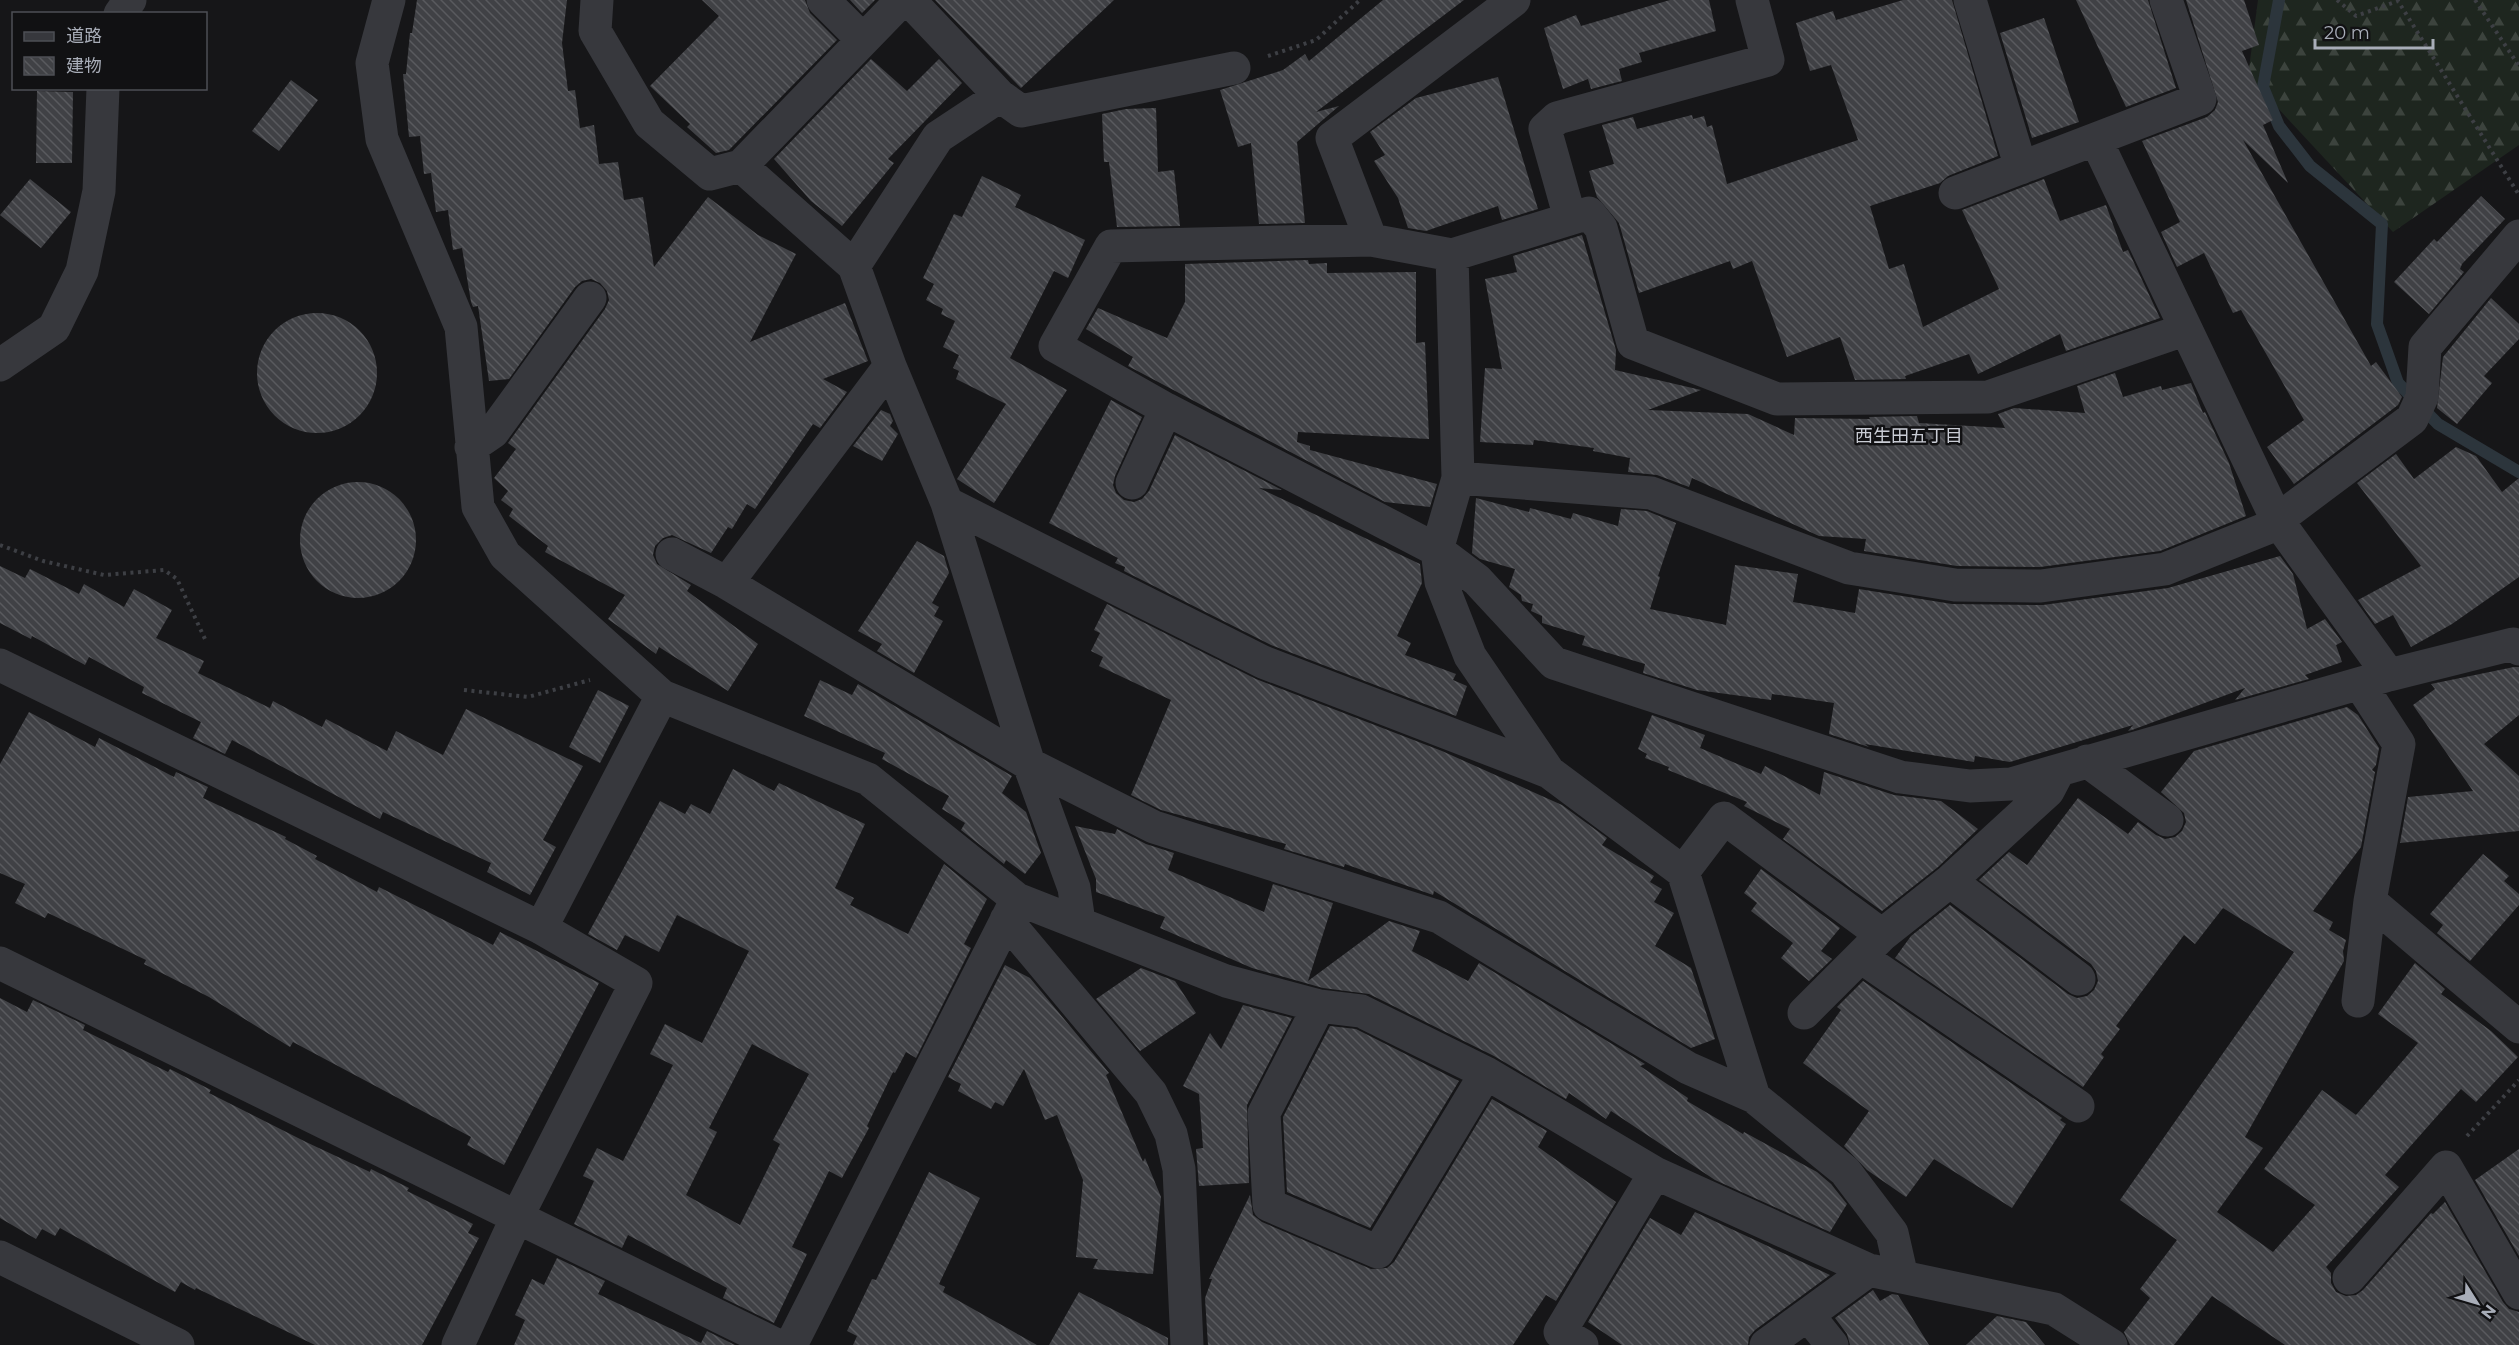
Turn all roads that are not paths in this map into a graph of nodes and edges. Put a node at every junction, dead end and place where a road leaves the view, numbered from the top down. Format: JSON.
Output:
{"nodes":[{"id":1,"x":389,"y":0,"type":"edge"},
{"id":2,"x":622,"y":0,"type":"edge"},
{"id":3,"x":823,"y":0,"type":"edge"},
{"id":4,"x":902,"y":0,"type":"edge"},
{"id":5,"x":909,"y":0,"type":"edge"},
{"id":6,"x":1514,"y":0,"type":"edge"},
{"id":7,"x":1752,"y":0,"type":"edge"},
{"id":8,"x":1970,"y":0,"type":"edge"},
{"id":9,"x":2166,"y":0,"type":"edge"},
{"id":10,"x":596,"y":15,"type":"edge"},
{"id":11,"x":863,"y":40,"type":"junction"},
{"id":12,"x":1234,"y":68,"type":"road end"},
{"id":13,"x":103,"y":90,"type":"edge"},
{"id":14,"x":1000,"y":96,"type":"junction"},
{"id":15,"x":2096,"y":140,"type":"junction"},
{"id":16,"x":741,"y":166,"type":"junction"},
{"id":17,"x":2021,"y":168,"type":"junction"},
{"id":18,"x":1955,"y":193,"type":"dead end"},
{"id":19,"x":1570,"y":218,"type":"junction"},
{"id":20,"x":2519,"y":236,"type":"edge"},
{"id":21,"x":1371,"y":240,"type":"junction"},
{"id":22,"x":1452,"y":255,"type":"junction"},
{"id":23,"x":855,"y":266,"type":"junction"},
{"id":24,"x":590,"y":298,"type":"dead end"},
{"id":25,"x":2184,"y":330,"type":"junction"},
{"id":26,"x":0,"y":365,"type":"edge"},
{"id":27,"x":890,"y":366,"type":"junction"},
{"id":28,"x":1166,"y":410,"type":"junction"},
{"id":29,"x":471,"y":447,"type":"junction"},
{"id":30,"x":1458,"y":478,"type":"junction"},
{"id":31,"x":1132,"y":483,"type":"dead end"},
{"id":32,"x":947,"y":503,"type":"junction"},
{"id":33,"x":2277,"y":520,"type":"junction"},
{"id":34,"x":1437,"y":550,"type":"junction"},
{"id":35,"x":672,"y":554,"type":"dead end"},
{"id":36,"x":727,"y":583,"type":"junction"},
{"id":37,"x":2519,"y":649,"type":"edge"},
{"id":38,"x":0,"y":665,"type":"edge"},
{"id":39,"x":2374,"y":679,"type":"junction"},
{"id":40,"x":662,"y":696,"type":"junction"},
{"id":41,"x":1029,"y":764,"type":"junction"},
{"id":42,"x":2072,"y":766,"type":"junction"},
{"id":43,"x":1550,"y":772,"type":"junction"},
{"id":44,"x":2167,"y":820,"type":"dead end"},
{"id":45,"x":1683,"y":872,"type":"junction"},
{"id":46,"x":1950,"y":881,"type":"junction"},
{"id":47,"x":2370,"y":901,"type":"junction"},
{"id":48,"x":1011,"y":910,"type":"junction"},
{"id":49,"x":1080,"y":922,"type":"junction"},
{"id":50,"x":541,"y":928,"type":"junction"},
{"id":51,"x":1871,"y":946,"type":"junction"},
{"id":52,"x":0,"y":963,"type":"edge"},
{"id":53,"x":2079,"y":979,"type":"dead end"},
{"id":54,"x":2358,"y":1001,"type":"dead end"},
{"id":55,"x":1319,"y":1006,"type":"junction"},
{"id":56,"x":1804,"y":1013,"type":"dead end"},
{"id":57,"x":2519,"y":1027,"type":"edge"},
{"id":58,"x":1486,"y":1073,"type":"junction"},
{"id":59,"x":1754,"y":1097,"type":"junction"},
{"id":60,"x":2078,"y":1106,"type":"dead end"},
{"id":61,"x":1655,"y":1173,"type":"junction"},
{"id":62,"x":517,"y":1217,"type":"junction"},
{"id":63,"x":0,"y":1257,"type":"edge"},
{"id":64,"x":1869,"y":1270,"type":"junction"},
{"id":65,"x":1902,"y":1277,"type":"junction"},
{"id":66,"x":2349,"y":1278,"type":"dead end"},
{"id":67,"x":2519,"y":1293,"type":"edge"},
{"id":68,"x":1808,"y":1315,"type":"junction"},
{"id":69,"x":177,"y":1345,"type":"edge"},
{"id":70,"x":458,"y":1345,"type":"edge"},
{"id":71,"x":777,"y":1345,"type":"edge"},
{"id":72,"x":791,"y":1345,"type":"edge"},
{"id":73,"x":1186,"y":1345,"type":"edge"},
{"id":74,"x":1582,"y":1345,"type":"edge"},
{"id":75,"x":1766,"y":1345,"type":"edge"},
{"id":76,"x":1832,"y":1345,"type":"edge"},
{"id":77,"x":2111,"y":1345,"type":"edge"}],
"edges":[{"from":1,"to":29,"type":"street"},
{"from":2,"to":10,"type":"street"},
{"from":3,"to":11,"type":"street"},
{"from":4,"to":11,"type":"street"},
{"from":5,"to":14,"type":"street"},
{"from":6,"to":21,"type":"street"},
{"from":7,"to":19,"type":"street"},
{"from":8,"to":17,"type":"street"},
{"from":9,"to":15,"type":"street"},
{"from":10,"to":16,"type":"street"},
{"from":11,"to":16,"type":"street"},
{"from":12,"to":14,"type":"street"},
{"from":13,"to":26,"type":"street"},
{"from":14,"to":23,"type":"street"},
{"from":15,"to":17,"type":"street"},
{"from":15,"to":25,"type":"street"},
{"from":16,"to":23,"type":"street"},
{"from":17,"to":18,"type":"street"},
{"from":19,"to":22,"type":"street"},
{"from":19,"to":25,"type":"street"},
{"from":20,"to":33,"type":"street"},
{"from":21,"to":22,"type":"street"},
{"from":21,"to":28,"type":"street"},
{"from":22,"to":30,"type":"street"},
{"from":23,"to":27,"type":"street"},
{"from":24,"to":29,"type":"street"},
{"from":25,"to":33,"type":"street"},
{"from":27,"to":32,"type":"street"},
{"from":27,"to":36,"type":"street"},
{"from":28,"to":31,"type":"street"},
{"from":28,"to":34,"type":"street"},
{"from":29,"to":40,"type":"street"},
{"from":30,"to":33,"type":"street"},
{"from":30,"to":34,"type":"street"},
{"from":32,"to":41,"type":"street"},
{"from":32,"to":43,"type":"street"},
{"from":33,"to":39,"type":"street"},
{"from":34,"to":42,"type":"street"},
{"from":34,"to":43,"type":"street"},
{"from":35,"to":36,"type":"street"},
{"from":36,"to":41,"type":"street"},
{"from":37,"to":39,"type":"street"},
{"from":38,"to":50,"type":"street"},
{"from":39,"to":42,"type":"street"},
{"from":39,"to":47,"type":"street"},
{"from":40,"to":48,"type":"street"},
{"from":40,"to":50,"type":"street"},
{"from":41,"to":49,"type":"street"},
{"from":41,"to":59,"type":"street"},
{"from":42,"to":44,"type":"street"},
{"from":42,"to":46,"type":"street"},
{"from":43,"to":45,"type":"street"},
{"from":45,"to":51,"type":"street"},
{"from":45,"to":59,"type":"street"},
{"from":46,"to":51,"type":"street"},
{"from":46,"to":53,"type":"street"},
{"from":47,"to":54,"type":"street"},
{"from":47,"to":57,"type":"street"},
{"from":48,"to":49,"type":"street"},
{"from":48,"to":72,"type":"street"},
{"from":48,"to":73,"type":"street"},
{"from":49,"to":55,"type":"street"},
{"from":50,"to":62,"type":"street"},
{"from":51,"to":56,"type":"street"},
{"from":51,"to":60,"type":"street"},
{"from":52,"to":62,"type":"street"},
{"from":55,"to":58,"type":"street"},
{"from":55,"to":58,"type":"street"},
{"from":58,"to":61,"type":"street"},
{"from":59,"to":65,"type":"street"},
{"from":61,"to":64,"type":"street"},
{"from":61,"to":74,"type":"street"},
{"from":62,"to":70,"type":"street"},
{"from":62,"to":71,"type":"street"},
{"from":63,"to":69,"type":"street"},
{"from":64,"to":65,"type":"street"},
{"from":64,"to":68,"type":"street"},
{"from":65,"to":77,"type":"street"},
{"from":66,"to":67,"type":"street"},
{"from":68,"to":75,"type":"street"},
{"from":68,"to":76,"type":"street"}]}
